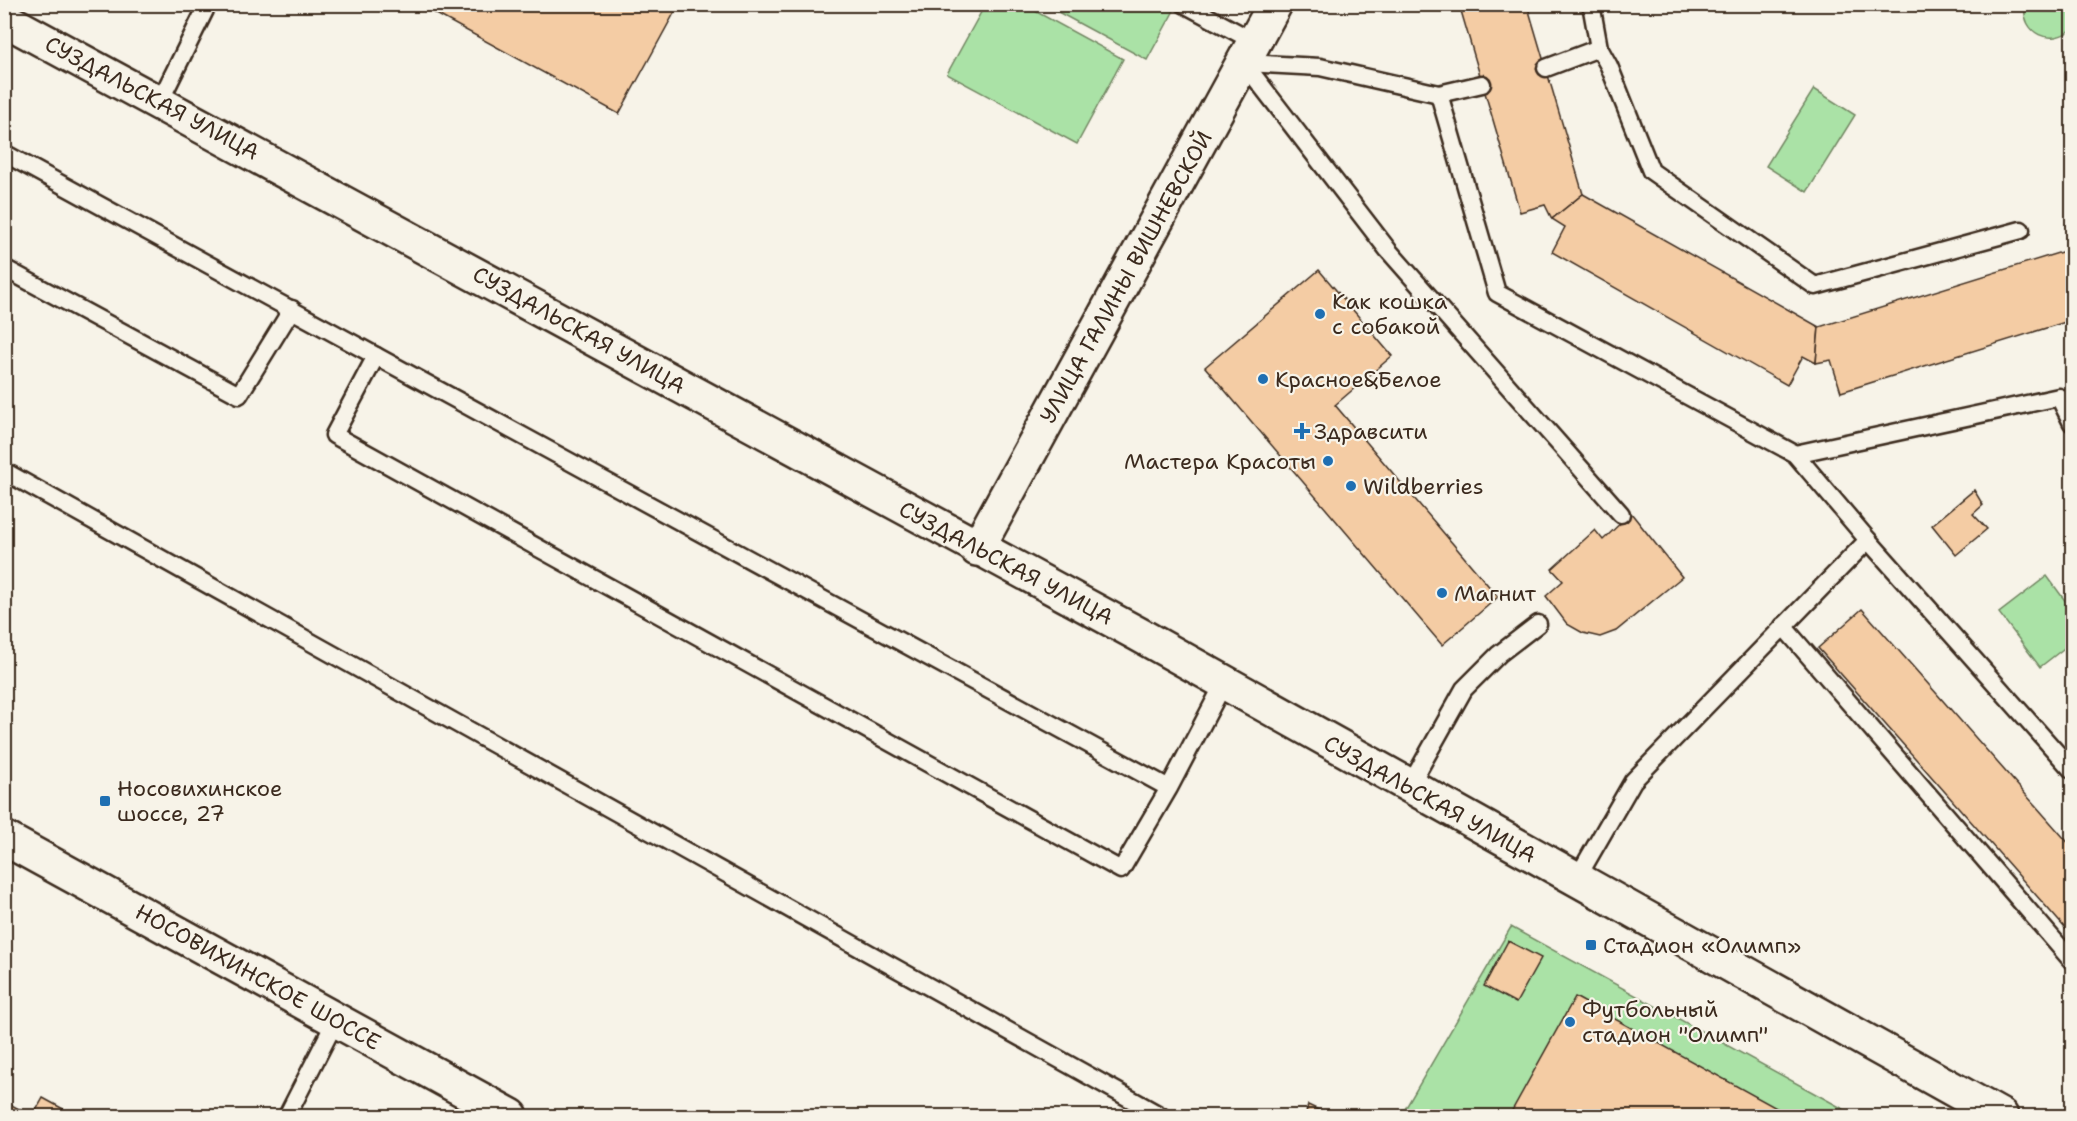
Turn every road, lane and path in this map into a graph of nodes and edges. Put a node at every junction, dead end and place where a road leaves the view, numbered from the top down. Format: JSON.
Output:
{"nodes":[{"id":1,"x":208,"y":4,"type":"edge"},
{"id":2,"x":1184,"y":4,"type":"edge"},
{"id":3,"x":1275,"y":4,"type":"edge"},
{"id":4,"x":1591,"y":4,"type":"edge"},
{"id":5,"x":4,"y":19,"type":"edge"},
{"id":6,"x":1599,"y":48,"type":"junction"},
{"id":7,"x":1249,"y":52,"type":"junction"},
{"id":8,"x":1546,"y":68,"type":"dead end"},
{"id":9,"x":1482,"y":84,"type":"dead end"},
{"id":10,"x":1439,"y":94,"type":"junction"},
{"id":11,"x":160,"y":101,"type":"junction"},
{"id":12,"x":4,"y":153,"type":"edge"},
{"id":13,"x":2021,"y":230,"type":"dead end"},
{"id":14,"x":4,"y":268,"type":"edge"},
{"id":15,"x":292,"y":309,"type":"junction"},
{"id":16,"x":376,"y":356,"type":"junction"},
{"id":17,"x":2073,"y":423,"type":"edge"},
{"id":18,"x":1795,"y":454,"type":"junction"},
{"id":19,"x":4,"y":471,"type":"edge"},
{"id":20,"x":1621,"y":514,"type":"dead end"},
{"id":21,"x":1868,"y":540,"type":"junction"},
{"id":22,"x":977,"y":549,"type":"junction"},
{"id":23,"x":1538,"y":624,"type":"dead end"},
{"id":24,"x":1783,"y":626,"type":"junction"},
{"id":25,"x":1224,"y":683,"type":"junction"},
{"id":26,"x":2073,"y":770,"type":"edge"},
{"id":27,"x":1409,"y":787,"type":"junction"},
{"id":28,"x":1169,"y":788,"type":"junction"},
{"id":29,"x":4,"y":837,"type":"edge"},
{"id":30,"x":1576,"y":880,"type":"junction"},
{"id":31,"x":2073,"y":961,"type":"edge"},
{"id":32,"x":336,"y":1020,"type":"junction"},
{"id":33,"x":287,"y":1116,"type":"edge"},
{"id":34,"x":511,"y":1116,"type":"edge"},
{"id":35,"x":1161,"y":1116,"type":"edge"},
{"id":36,"x":2001,"y":1116,"type":"edge"}],
"edges":[{"from":1,"to":11,"type":"lane"},
{"from":2,"to":7,"type":"lane"},
{"from":3,"to":7,"type":"street","name":"УЛИЦА ГАЛИНЫ ВИШНЕВСКОЙ"},
{"from":4,"to":6,"type":"lane"},
{"from":5,"to":11,"type":"street","name":"СУЗДАЛЬСКАЯ УЛИЦА"},
{"from":6,"to":8,"type":"lane"},
{"from":6,"to":13,"type":"lane"},
{"from":7,"to":10,"type":"lane"},
{"from":7,"to":20,"type":"lane"},
{"from":7,"to":22,"type":"street","name":"УЛИЦА ГАЛИНЫ ВИШНЕВСКОЙ"},
{"from":9,"to":10,"type":"lane"},
{"from":10,"to":18,"type":"lane"},
{"from":11,"to":22,"type":"street","name":"СУЗДАЛЬСКАЯ УЛИЦА"},
{"from":12,"to":15,"type":"lane"},
{"from":14,"to":15,"type":"lane"},
{"from":15,"to":16,"type":"lane"},
{"from":16,"to":28,"type":"lane"},
{"from":16,"to":28,"type":"lane"},
{"from":17,"to":18,"type":"lane"},
{"from":18,"to":21,"type":"lane"},
{"from":19,"to":35,"type":"lane"},
{"from":21,"to":24,"type":"lane"},
{"from":21,"to":26,"type":"lane"},
{"from":22,"to":25,"type":"street","name":"СУЗДАЛЬСКАЯ УЛИЦА"},
{"from":23,"to":27,"type":"lane"},
{"from":24,"to":30,"type":"lane"},
{"from":24,"to":31,"type":"lane"},
{"from":25,"to":27,"type":"street","name":"СУЗДАЛЬСКАЯ УЛИЦА"},
{"from":25,"to":28,"type":"lane"},
{"from":27,"to":30,"type":"street","name":"СУЗДАЛЬСКАЯ УЛИЦА"},
{"from":29,"to":32,"type":"street","name":"НОСОВИХИНСКОЕ ШОССЕ"},
{"from":30,"to":36,"type":"street","name":"СУЗДАЛЬСКАЯ УЛИЦА"},
{"from":32,"to":33,"type":"lane"},
{"from":32,"to":34,"type":"street","name":"НОСОВИХИНСКОЕ ШОССЕ"}]}
